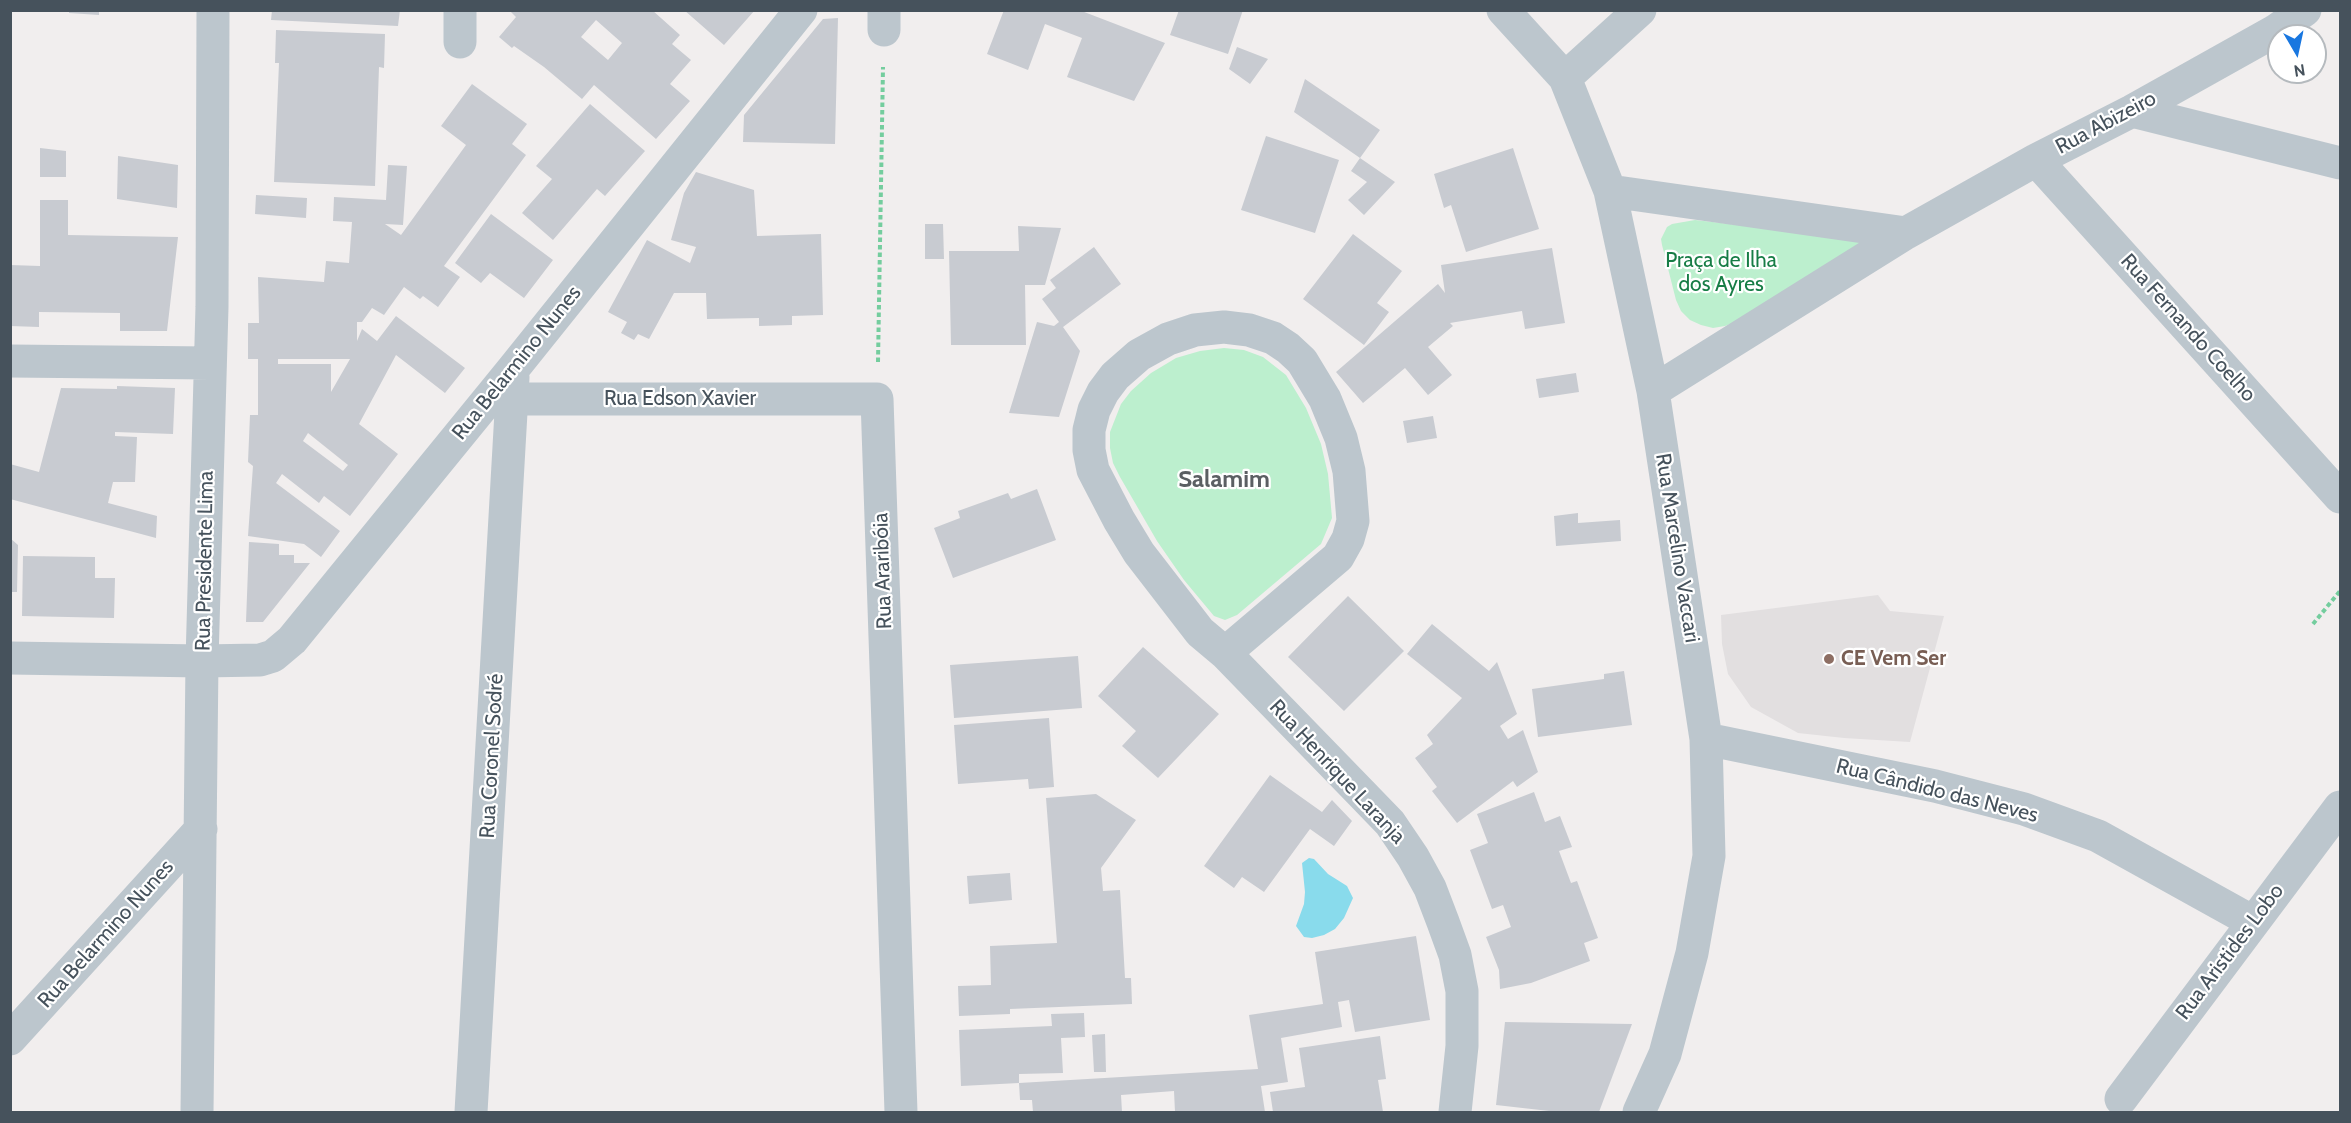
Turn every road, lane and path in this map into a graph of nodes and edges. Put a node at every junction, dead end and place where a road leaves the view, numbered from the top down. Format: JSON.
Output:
{"nodes":[{"id":1,"x":213,"y":10,"type":"edge"},
{"id":2,"x":801,"y":10,"type":"edge"},
{"id":3,"x":1503,"y":10,"type":"edge"},
{"id":4,"x":1640,"y":10,"type":"edge"},
{"id":5,"x":2305,"y":10,"type":"edge"},
{"id":6,"x":884,"y":20,"type":"edge"},
{"id":7,"x":1565,"y":78,"type":"junction"},
{"id":8,"x":2132,"y":111,"type":"junction"},
{"id":9,"x":2036,"y":160,"type":"junction"},
{"id":10,"x":2340,"y":163,"type":"edge"},
{"id":11,"x":1610,"y":191,"type":"junction"},
{"id":12,"x":1906,"y":233,"type":"junction"},
{"id":13,"x":10,"y":361,"type":"edge"},
{"id":14,"x":210,"y":363,"type":"junction"},
{"id":15,"x":513,"y":384,"type":"junction"},
{"id":16,"x":1653,"y":391,"type":"junction"},
{"id":17,"x":877,"y":399,"type":"junction"},
{"id":18,"x":2340,"y":497,"type":"edge"},
{"id":19,"x":2340,"y":591,"type":"edge"},
{"id":20,"x":2313,"y":624,"type":"dead end"},
{"id":21,"x":1225,"y":654,"type":"junction"},
{"id":22,"x":10,"y":658,"type":"edge"},
{"id":23,"x":202,"y":661,"type":"junction"},
{"id":24,"x":1706,"y":739,"type":"junction"},
{"id":25,"x":2340,"y":807,"type":"edge"},
{"id":26,"x":201,"y":829,"type":"junction"},
{"id":27,"x":2253,"y":922,"type":"junction"},
{"id":28,"x":10,"y":1039,"type":"edge"},
{"id":29,"x":2121,"y":1099,"type":"dead end"},
{"id":30,"x":197,"y":1113,"type":"edge"},
{"id":31,"x":471,"y":1113,"type":"edge"},
{"id":32,"x":901,"y":1113,"type":"edge"},
{"id":33,"x":1455,"y":1113,"type":"edge"},
{"id":34,"x":1639,"y":1113,"type":"edge"}],
"edges":[{"from":1,"to":14,"type":"street","name":"Rua Presidente Lima"},
{"from":2,"to":15,"type":"street","name":"Rua Belarmino Nunes"},
{"from":3,"to":7,"type":"street","name":"Rua Marcelino Vaccari"},
{"from":4,"to":7,"type":"street"},
{"from":5,"to":8,"type":"street","name":"Rua Abizeiro"},
{"from":6,"to":17,"type":"path"},
{"from":7,"to":11,"type":"street","name":"Rua Marcelino Vaccari"},
{"from":8,"to":9,"type":"street","name":"Rua Abizeiro"},
{"from":8,"to":10,"type":"street"},
{"from":9,"to":12,"type":"street","name":"Rua Abizeiro"},
{"from":9,"to":18,"type":"street","name":"Rua Fernando Coelho"},
{"from":11,"to":12,"type":"street"},
{"from":11,"to":16,"type":"street","name":"Rua Marcelino Vaccari"},
{"from":12,"to":16,"type":"street","name":"Rua Abizeiro"},
{"from":13,"to":14,"type":"street"},
{"from":14,"to":23,"type":"street","name":"Rua Presidente Lima"},
{"from":15,"to":17,"type":"street","name":"Rua Edson Xavier"},
{"from":15,"to":23,"type":"street","name":"Rua Belarmino Nunes"},
{"from":15,"to":31,"type":"street","name":"Rua Coronel Sodré"},
{"from":16,"to":24,"type":"street","name":"Rua Marcelino Vaccari"},
{"from":17,"to":32,"type":"street","name":"Rua Araribóia"},
{"from":19,"to":20,"type":"path"},
{"from":21,"to":21,"type":"street","name":"Rua Henrique Laranja"},
{"from":21,"to":33,"type":"street","name":"Rua Henrique Laranja"},
{"from":22,"to":23,"type":"street","name":"Rua Belarmino Nunes"},
{"from":23,"to":26,"type":"street","name":"Rua Presidente Lima"},
{"from":24,"to":27,"type":"street","name":"Rua Cândido das Neves"},
{"from":24,"to":34,"type":"street","name":"Rua Marcelino Vaccari"},
{"from":25,"to":27,"type":"street","name":"Rua Aristides Lobo"},
{"from":26,"to":28,"type":"street","name":"Rua Belarmino Nunes"},
{"from":26,"to":30,"type":"street","name":"Rua Presidente Lima"},
{"from":27,"to":29,"type":"street","name":"Rua Aristides Lobo"}]}
